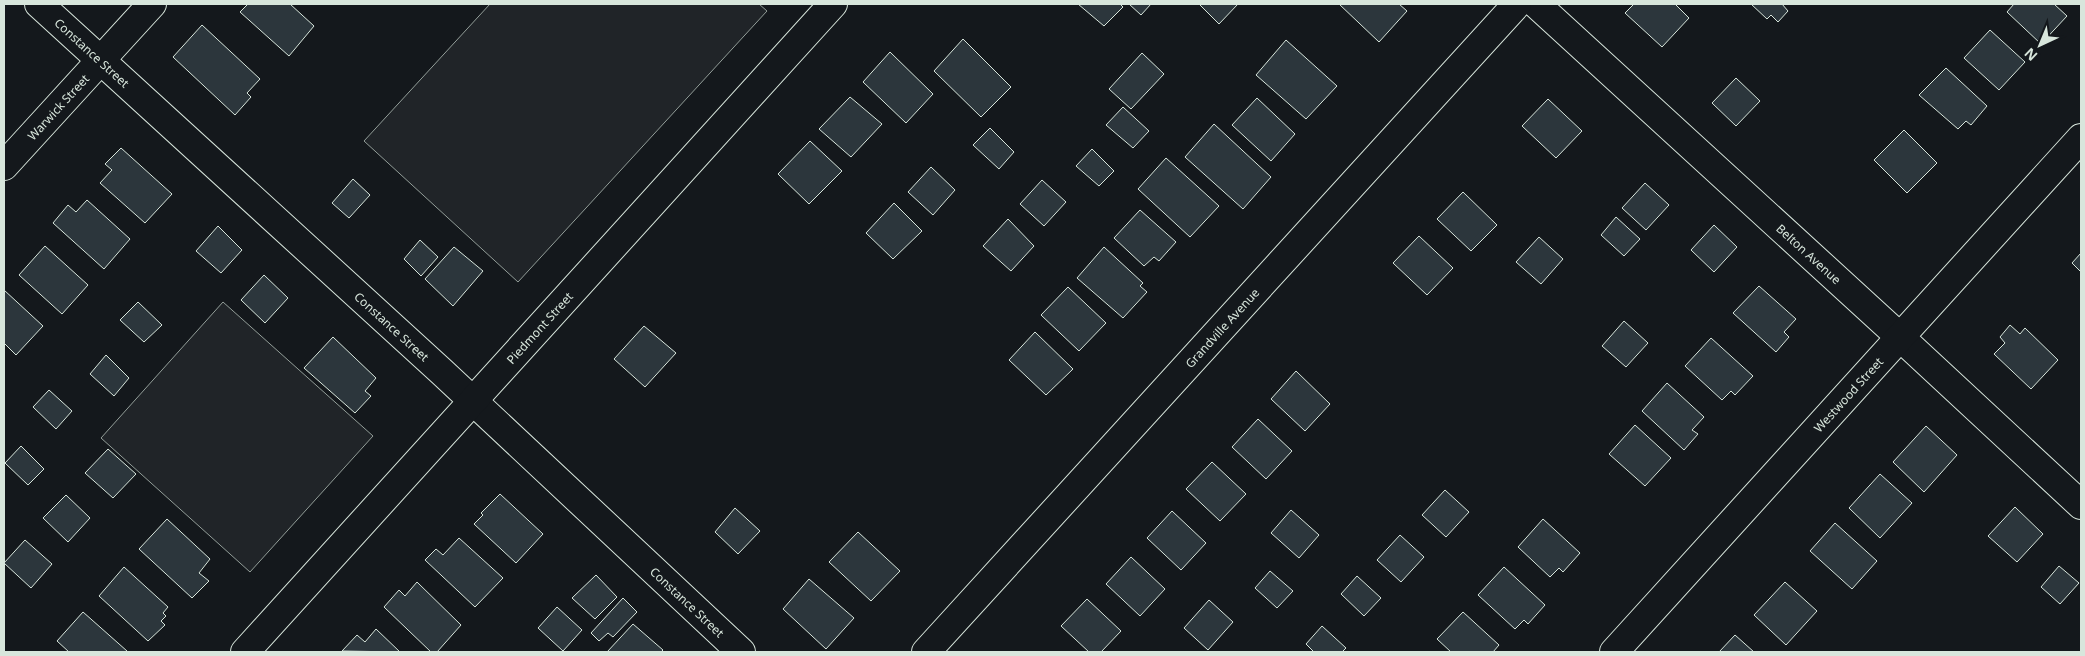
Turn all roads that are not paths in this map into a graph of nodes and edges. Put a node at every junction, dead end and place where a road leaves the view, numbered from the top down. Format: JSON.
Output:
{"nodes":[{"id":1,"x":39,"y":4,"type":"edge"},
{"id":2,"x":152,"y":4,"type":"edge"},
{"id":3,"x":833,"y":4,"type":"edge"},
{"id":4,"x":1517,"y":4,"type":"edge"},
{"id":5,"x":1536,"y":4,"type":"edge"},
{"id":6,"x":99,"y":60,"type":"junction"},
{"id":7,"x":2081,"y":138,"type":"edge"},
{"id":8,"x":4,"y":166,"type":"edge"},
{"id":9,"x":1900,"y":337,"type":"junction"},
{"id":10,"x":473,"y":402,"type":"junction"},
{"id":11,"x":2081,"y":506,"type":"edge"},
{"id":12,"x":245,"y":652,"type":"edge"},
{"id":13,"x":741,"y":652,"type":"edge"},
{"id":14,"x":926,"y":652,"type":"edge"},
{"id":15,"x":1614,"y":652,"type":"edge"}],
"edges":[{"from":1,"to":6,"type":"street","name":"Constance Street"},
{"from":2,"to":6,"type":"street","name":"Warwick Street"},
{"from":3,"to":10,"type":"street","name":"Piedmont Street"},
{"from":4,"to":14,"type":"street","name":"Grandville Avenue"},
{"from":5,"to":9,"type":"street","name":"Belton Avenue"},
{"from":6,"to":8,"type":"street","name":"Warwick Street"},
{"from":6,"to":10,"type":"street","name":"Constance Street"},
{"from":7,"to":9,"type":"street","name":"Westwood Street"},
{"from":9,"to":11,"type":"street","name":"Belton Avenue"},
{"from":9,"to":15,"type":"street","name":"Westwood Street"},
{"from":10,"to":12,"type":"street","name":"Piedmont Street"},
{"from":10,"to":13,"type":"street","name":"Constance Street"}]}
